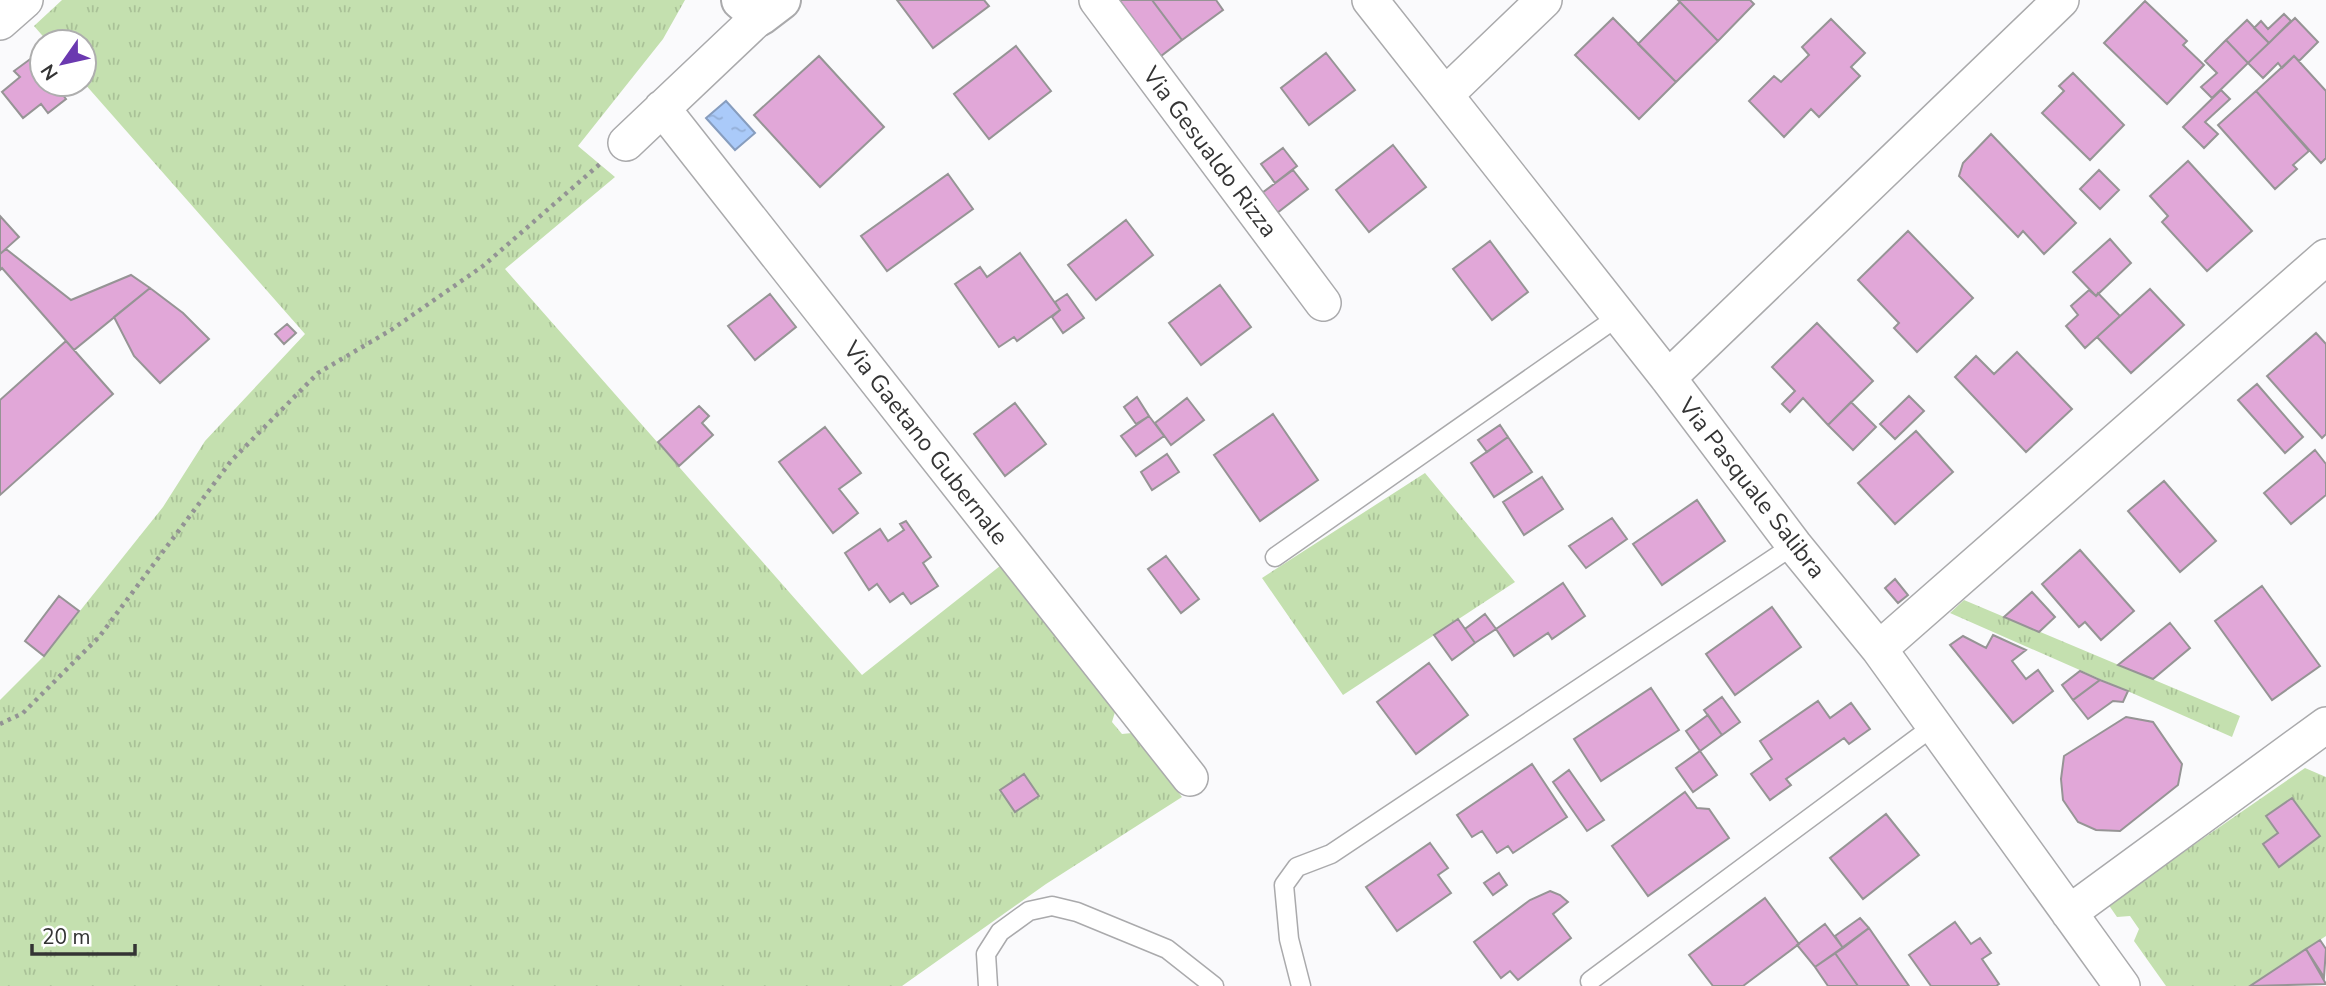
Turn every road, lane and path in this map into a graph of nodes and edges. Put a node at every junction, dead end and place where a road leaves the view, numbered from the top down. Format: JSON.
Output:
{"nodes":[{"id":1,"x":25,"y":0,"type":"edge"},
{"id":2,"x":1097,"y":0,"type":"edge"},
{"id":3,"x":1370,"y":0,"type":"edge"},
{"id":4,"x":1544,"y":0,"type":"edge"},
{"id":5,"x":2061,"y":0,"type":"edge"},
{"id":6,"x":760,"y":5,"type":"edge"},
{"id":7,"x":0,"y":22,"type":"edge"},
{"id":8,"x":1445,"y":95,"type":"junction"},
{"id":9,"x":662,"y":108,"type":"junction"},
{"id":10,"x":625,"y":143,"type":"joint"},
{"id":11,"x":2326,"y":257,"type":"edge"},
{"id":12,"x":1323,"y":303,"type":"dead end"},
{"id":13,"x":1619,"y":316,"type":"junction"},
{"id":14,"x":1668,"y":378,"type":"junction"},
{"id":15,"x":1794,"y":545,"type":"junction"},
{"id":16,"x":1275,"y":557,"type":"dead end"},
{"id":17,"x":1879,"y":649,"type":"junction"},
{"id":18,"x":0,"y":724,"type":"edge"},
{"id":19,"x":1935,"y":725,"type":"junction"},
{"id":20,"x":2326,"y":725,"type":"edge"},
{"id":21,"x":1190,"y":778,"type":"dead end"},
{"id":22,"x":2069,"y":913,"type":"junction"},
{"id":23,"x":1590,"y":981,"type":"dead end"},
{"id":24,"x":2114,"y":983,"type":"edge"},
{"id":25,"x":988,"y":986,"type":"edge"},
{"id":26,"x":1214,"y":986,"type":"edge"},
{"id":27,"x":1301,"y":986,"type":"edge"}],
"edges":[{"from":1,"to":7,"type":"street"},
{"from":2,"to":12,"type":"street","name":"Via Gesualdo Rizza"},
{"from":3,"to":8,"type":"street","name":"Via Pasquale Salibra"},
{"from":4,"to":8,"type":"street"},
{"from":5,"to":14,"type":"street"},
{"from":6,"to":9,"type":"street"},
{"from":8,"to":13,"type":"street","name":"Via Pasquale Salibra"},
{"from":9,"to":10,"type":"street"},
{"from":9,"to":21,"type":"street","name":"Via Gaetano Gubernale"},
{"from":10,"to":18,"type":"path"},
{"from":11,"to":17,"type":"street"},
{"from":13,"to":14,"type":"street","name":"Via Pasquale Salibra"},
{"from":13,"to":16,"type":"lane"},
{"from":14,"to":15,"type":"street","name":"Via Pasquale Salibra"},
{"from":15,"to":17,"type":"street","name":"Via Pasquale Salibra"},
{"from":15,"to":27,"type":"lane"},
{"from":17,"to":19,"type":"street","name":"Via Pasquale Salibra"},
{"from":19,"to":22,"type":"street","name":"Via Pasquale Salibra"},
{"from":19,"to":23,"type":"lane"},
{"from":20,"to":22,"type":"street"},
{"from":22,"to":24,"type":"street","name":"Via Pasquale Salibra"},
{"from":25,"to":26,"type":"lane"}]}
